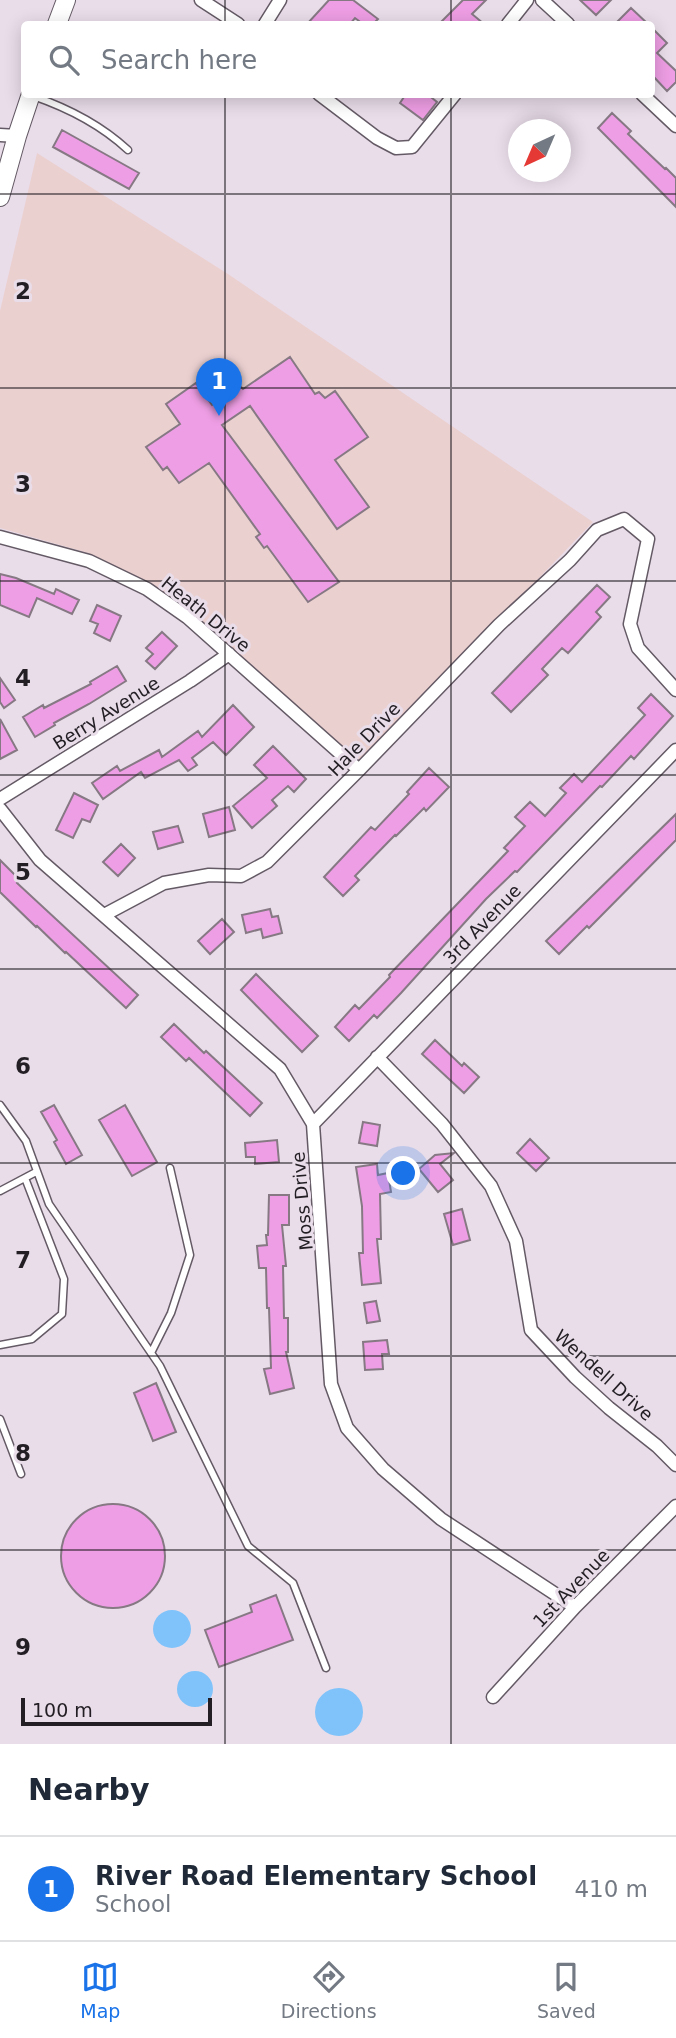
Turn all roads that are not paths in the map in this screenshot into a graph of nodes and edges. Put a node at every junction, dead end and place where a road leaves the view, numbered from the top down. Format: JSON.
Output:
{"nodes":[{"id":1,"x":66,"y":0,"type":"edge"},
{"id":2,"x":201,"y":0,"type":"edge"},
{"id":3,"x":280,"y":0,"type":"edge"},
{"id":4,"x":527,"y":0,"type":"edge"},
{"id":5,"x":542,"y":0,"type":"edge"},
{"id":6,"x":58,"y":21,"type":"edge"},
{"id":7,"x":233,"y":21,"type":"edge"},
{"id":8,"x":267,"y":21,"type":"edge"},
{"id":9,"x":510,"y":21,"type":"edge"},
{"id":10,"x":565,"y":21,"type":"edge"},
{"id":11,"x":29,"y":98,"type":"edge"},
{"id":12,"x":40,"y":98,"type":"edge"},
{"id":13,"x":324,"y":98,"type":"edge"},
{"id":14,"x":452,"y":98,"type":"edge"},
{"id":15,"x":646,"y":98,"type":"edge"},
{"id":16,"x":676,"y":126,"type":"edge"},
{"id":17,"x":8,"y":135,"type":"edge"},
{"id":18,"x":128,"y":150,"type":"dead end"},
{"id":19,"x":0,"y":197,"type":"edge"},
{"id":20,"x":0,"y":537,"type":"edge"},
{"id":21,"x":229,"y":654,"type":"junction"},
{"id":22,"x":676,"y":690,"type":"edge"},
{"id":23,"x":676,"y":750,"type":"edge"},
{"id":24,"x":359,"y":770,"type":"junction"},
{"id":25,"x":0,"y":799,"type":"edge"},
{"id":26,"x":0,"y":809,"type":"edge"},
{"id":27,"x":104,"y":915,"type":"junction"},
{"id":28,"x":377,"y":1057,"type":"junction"},
{"id":29,"x":0,"y":1105,"type":"edge"},
{"id":30,"x":313,"y":1124,"type":"junction"},
{"id":31,"x":170,"y":1168,"type":"dead end"},
{"id":32,"x":36,"y":1172,"type":"junction"},
{"id":33,"x":25,"y":1178,"type":"junction"},
{"id":34,"x":0,"y":1191,"type":"edge"},
{"id":35,"x":0,"y":1345,"type":"edge"},
{"id":36,"x":151,"y":1353,"type":"junction"},
{"id":37,"x":0,"y":1419,"type":"edge"},
{"id":38,"x":676,"y":1465,"type":"edge"},
{"id":39,"x":22,"y":1474,"type":"dead end"},
{"id":40,"x":676,"y":1506,"type":"edge"},
{"id":41,"x":575,"y":1607,"type":"junction"},
{"id":42,"x":326,"y":1668,"type":"dead end"},
{"id":43,"x":493,"y":1697,"type":"dead end"}],
"edges":[{"from":1,"to":6,"type":"main road"},
{"from":2,"to":7,"type":"street"},
{"from":3,"to":8,"type":"street"},
{"from":4,"to":9,"type":"street"},
{"from":5,"to":10,"type":"street"},
{"from":11,"to":17,"type":"main road"},
{"from":12,"to":18,"type":"lane"},
{"from":13,"to":14,"type":"street"},
{"from":15,"to":16,"type":"street"},
{"from":17,"to":19,"type":"main road"},
{"from":20,"to":21,"type":"street","name":"Heath Drive"},
{"from":21,"to":24,"type":"street","name":"Heath Drive"},
{"from":21,"to":25,"type":"street","name":"Berry Avenue"},
{"from":22,"to":24,"type":"street","name":"Hale Drive"},
{"from":23,"to":28,"type":"street","name":"3rd Avenue"},
{"from":24,"to":27,"type":"street","name":"Hale Drive"},
{"from":26,"to":27,"type":"street","name":"Moss Drive"},
{"from":27,"to":30,"type":"street","name":"Moss Drive"},
{"from":28,"to":30,"type":"street","name":"3rd Avenue"},
{"from":28,"to":38,"type":"street","name":"Wendell Drive"},
{"from":29,"to":32,"type":"lane"},
{"from":30,"to":41,"type":"street","name":"Moss Drive"},
{"from":31,"to":36,"type":"lane"},
{"from":32,"to":33,"type":"lane"},
{"from":32,"to":36,"type":"lane"},
{"from":33,"to":34,"type":"lane"},
{"from":33,"to":35,"type":"lane"},
{"from":36,"to":42,"type":"lane"},
{"from":37,"to":39,"type":"lane"},
{"from":40,"to":41,"type":"street","name":"1st Avenue"},
{"from":41,"to":43,"type":"street","name":"1st Avenue"}]}
